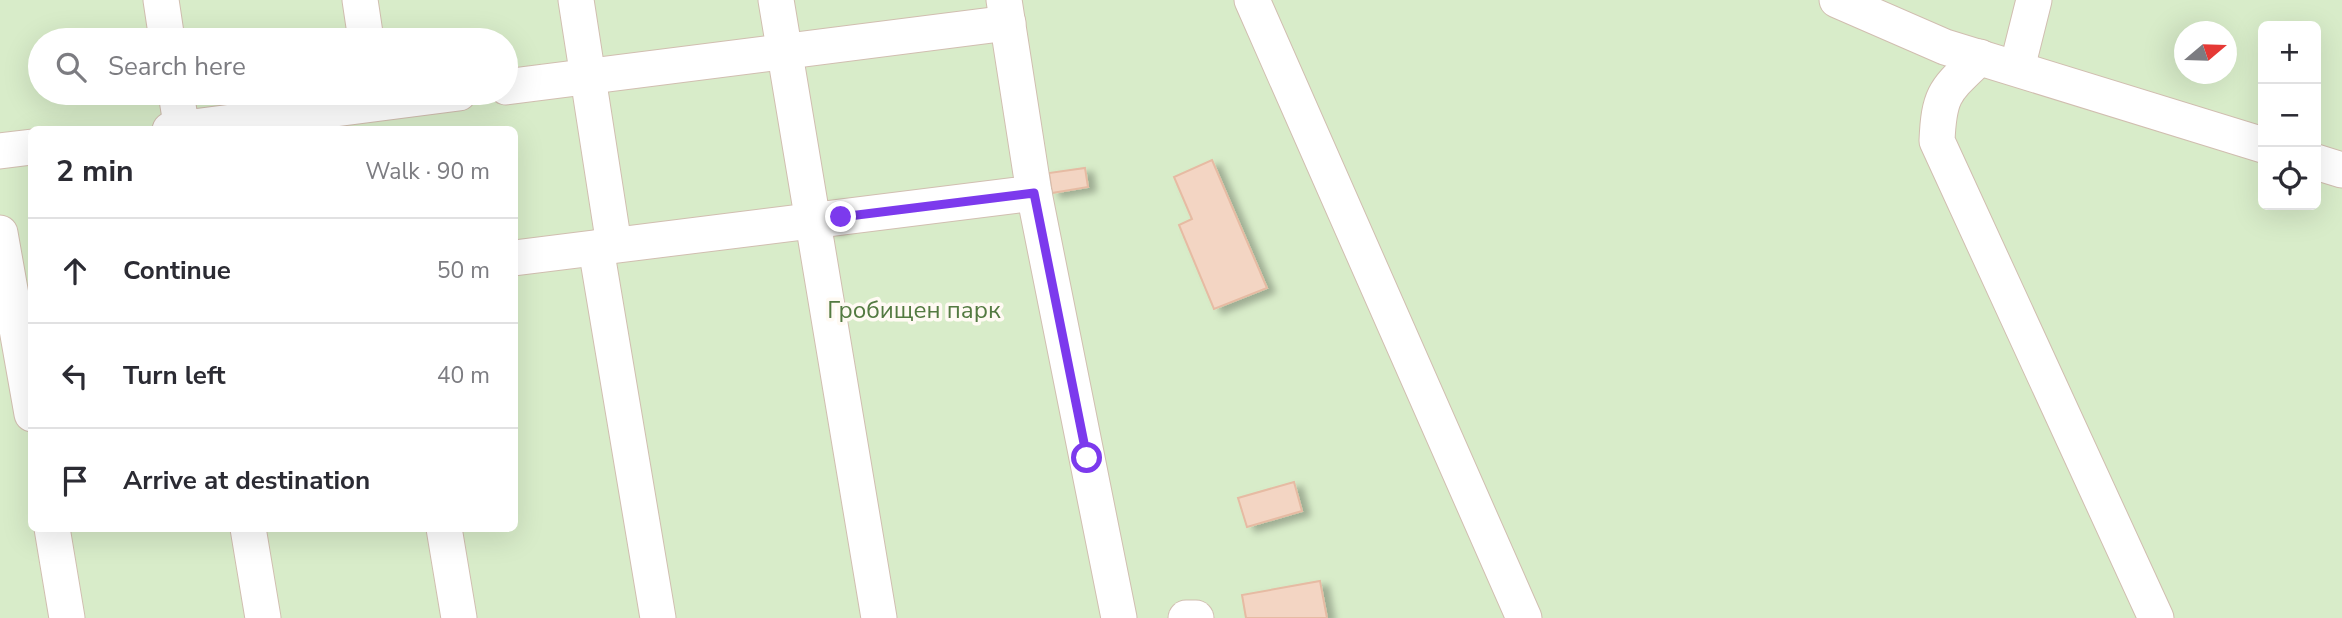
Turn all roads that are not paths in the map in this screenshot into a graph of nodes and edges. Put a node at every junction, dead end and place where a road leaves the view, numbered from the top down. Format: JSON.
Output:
{"nodes":[{"id":1,"x":161,"y":0,"type":"edge"},
{"id":2,"x":360,"y":0,"type":"edge"},
{"id":3,"x":576,"y":0,"type":"edge"},
{"id":4,"x":776,"y":0,"type":"edge"},
{"id":5,"x":1252,"y":0,"type":"edge"},
{"id":6,"x":1837,"y":0,"type":"edge"},
{"id":7,"x":2034,"y":0,"type":"edge"},
{"id":8,"x":1006,"y":11,"type":"edge"},
{"id":9,"x":165,"y":28,"type":"edge"},
{"id":10,"x":364,"y":28,"type":"edge"},
{"id":11,"x":785,"y":51,"type":"junction"},
{"id":12,"x":1980,"y":57,"type":"junction"},
{"id":13,"x":2017,"y":68,"type":"junction"},
{"id":14,"x":587,"y":76,"type":"junction"},
{"id":15,"x":518,"y":85,"type":"edge"},
{"id":16,"x":177,"y":105,"type":"edge"},
{"id":17,"x":397,"y":105,"type":"edge"},
{"id":18,"x":376,"y":109,"type":"edge"},
{"id":19,"x":178,"y":126,"type":"edge"},
{"id":20,"x":208,"y":126,"type":"edge"},
{"id":21,"x":2258,"y":143,"type":"edge"},
{"id":22,"x":28,"y":148,"type":"edge"},
{"id":23,"x":0,"y":151,"type":"edge"},
{"id":24,"x":2321,"y":164,"type":"edge"},
{"id":25,"x":2342,"y":170,"type":"edge"},
{"id":26,"x":1034,"y":193,"type":"junction"},
{"id":27,"x":813,"y":220,"type":"junction"},
{"id":28,"x":0,"y":233,"type":"edge"},
{"id":29,"x":605,"y":247,"type":"junction"},
{"id":30,"x":518,"y":258,"type":"edge"},
{"id":31,"x":15,"y":320,"type":"edge"},
{"id":32,"x":28,"y":392,"type":"edge"},
{"id":33,"x":53,"y":532,"type":"edge"},
{"id":34,"x":249,"y":532,"type":"edge"},
{"id":35,"x":445,"y":532,"type":"edge"},
{"id":36,"x":67,"y":618,"type":"edge"},
{"id":37,"x":263,"y":618,"type":"edge"},
{"id":38,"x":459,"y":618,"type":"edge"},
{"id":39,"x":658,"y":618,"type":"edge"},
{"id":40,"x":879,"y":618,"type":"edge"},
{"id":41,"x":1119,"y":618,"type":"edge"},
{"id":42,"x":1186,"y":618,"type":"edge"},
{"id":43,"x":1196,"y":618,"type":"edge"},
{"id":44,"x":1524,"y":618,"type":"edge"},
{"id":45,"x":2156,"y":618,"type":"edge"}],
"edges":[{"from":1,"to":9,"type":"street"},
{"from":2,"to":10,"type":"street"},
{"from":3,"to":14,"type":"street"},
{"from":4,"to":11,"type":"street"},
{"from":5,"to":44,"type":"street"},
{"from":6,"to":12,"type":"street"},
{"from":7,"to":13,"type":"street"},
{"from":8,"to":11,"type":"street"},
{"from":8,"to":26,"type":"street"},
{"from":11,"to":14,"type":"street"},
{"from":11,"to":27,"type":"street"},
{"from":12,"to":13,"type":"street"},
{"from":12,"to":45,"type":"street"},
{"from":13,"to":21,"type":"street"},
{"from":14,"to":15,"type":"street"},
{"from":14,"to":29,"type":"street"},
{"from":16,"to":19,"type":"street"},
{"from":17,"to":18,"type":"street"},
{"from":18,"to":20,"type":"street"},
{"from":22,"to":23,"type":"street"},
{"from":24,"to":25,"type":"street"},
{"from":26,"to":27,"type":"street"},
{"from":26,"to":41,"type":"street"},
{"from":27,"to":29,"type":"street"},
{"from":27,"to":40,"type":"street"},
{"from":28,"to":31,"type":"street"},
{"from":29,"to":30,"type":"street"},
{"from":29,"to":39,"type":"street"},
{"from":31,"to":32,"type":"street"},
{"from":33,"to":36,"type":"street"},
{"from":34,"to":37,"type":"street"},
{"from":35,"to":38,"type":"street"},
{"from":42,"to":43,"type":"street"}]}
